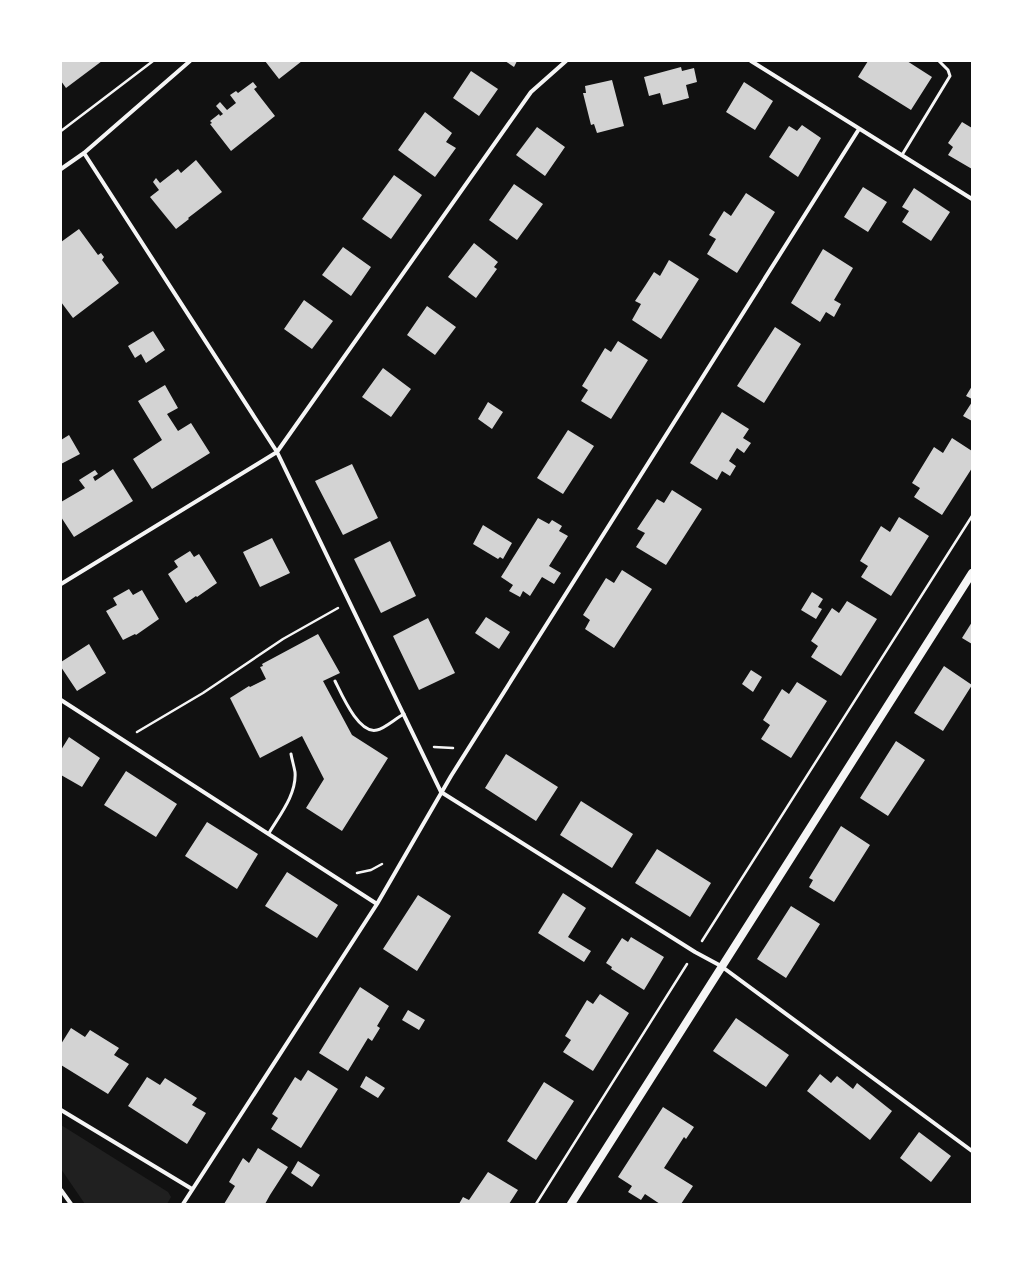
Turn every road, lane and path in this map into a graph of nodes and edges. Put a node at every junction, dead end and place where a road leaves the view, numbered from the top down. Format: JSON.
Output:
{"nodes":[{"id":1,"x":153,"y":61,"type":"edge"},
{"id":2,"x":190,"y":61,"type":"edge"},
{"id":3,"x":566,"y":61,"type":"edge"},
{"id":4,"x":751,"y":61,"type":"edge"},
{"id":5,"x":939,"y":61,"type":"edge"},
{"id":6,"x":859,"y":129,"type":"junction"},
{"id":7,"x":61,"y":131,"type":"edge"},
{"id":8,"x":84,"y":153,"type":"junction"},
{"id":9,"x":902,"y":155,"type":"junction"},
{"id":10,"x":61,"y":169,"type":"edge"},
{"id":11,"x":972,"y":199,"type":"edge"},
{"id":12,"x":277,"y":452,"type":"junction"},
{"id":13,"x":972,"y":516,"type":"edge"},
{"id":14,"x":972,"y":573,"type":"edge"},
{"id":15,"x":61,"y":584,"type":"edge"},
{"id":16,"x":350,"y":602,"type":"junction"},
{"id":17,"x":335,"y":682,"type":"dead end"},
{"id":18,"x":61,"y":700,"type":"edge"},
{"id":19,"x":404,"y":714,"type":"junction"},
{"id":20,"x":126,"y":742,"type":"junction"},
{"id":21,"x":291,"y":754,"type":"dead end"},
{"id":22,"x":441,"y":792,"type":"junction"},
{"id":23,"x":268,"y":833,"type":"junction"},
{"id":24,"x":385,"y":859,"type":"dead end"},
{"id":25,"x":346,"y":883,"type":"junction"},
{"id":26,"x":377,"y":904,"type":"junction"},
{"id":27,"x":703,"y":939,"type":"dead end"},
{"id":28,"x":695,"y":952,"type":"junction"},
{"id":29,"x":721,"y":966,"type":"junction"},
{"id":30,"x":61,"y":1110,"type":"edge"},
{"id":31,"x":972,"y":1151,"type":"edge"},
{"id":32,"x":192,"y":1188,"type":"junction"},
{"id":33,"x":61,"y":1190,"type":"edge"},
{"id":34,"x":71,"y":1204,"type":"edge"},
{"id":35,"x":183,"y":1204,"type":"edge"},
{"id":36,"x":536,"y":1204,"type":"edge"},
{"id":37,"x":571,"y":1204,"type":"edge"}],
"edges":[{"from":1,"to":7,"type":"path"},
{"from":2,"to":8,"type":"street"},
{"from":3,"to":12,"type":"street"},
{"from":4,"to":6,"type":"street"},
{"from":5,"to":9,"type":"lane"},
{"from":6,"to":9,"type":"street"},
{"from":6,"to":22,"type":"street"},
{"from":8,"to":10,"type":"street"},
{"from":8,"to":12,"type":"street"},
{"from":9,"to":11,"type":"street"},
{"from":12,"to":15,"type":"street"},
{"from":12,"to":16,"type":"street"},
{"from":13,"to":27,"type":"path"},
{"from":14,"to":29,"type":"main road"},
{"from":16,"to":19,"type":"street"},
{"from":16,"to":20,"type":"path"},
{"from":17,"to":19,"type":"lane"},
{"from":18,"to":20,"type":"street"},
{"from":19,"to":22,"type":"street"},
{"from":20,"to":23,"type":"street"},
{"from":21,"to":23,"type":"lane"},
{"from":22,"to":26,"type":"street"},
{"from":22,"to":28,"type":"street"},
{"from":23,"to":25,"type":"street"},
{"from":24,"to":25,"type":"path"},
{"from":25,"to":26,"type":"street"},
{"from":26,"to":32,"type":"street"},
{"from":28,"to":29,"type":"street"},
{"from":28,"to":36,"type":"path"},
{"from":29,"to":31,"type":"street"},
{"from":29,"to":37,"type":"main road"},
{"from":30,"to":32,"type":"street"},
{"from":32,"to":35,"type":"street"},
{"from":33,"to":34,"type":"street"}]}
